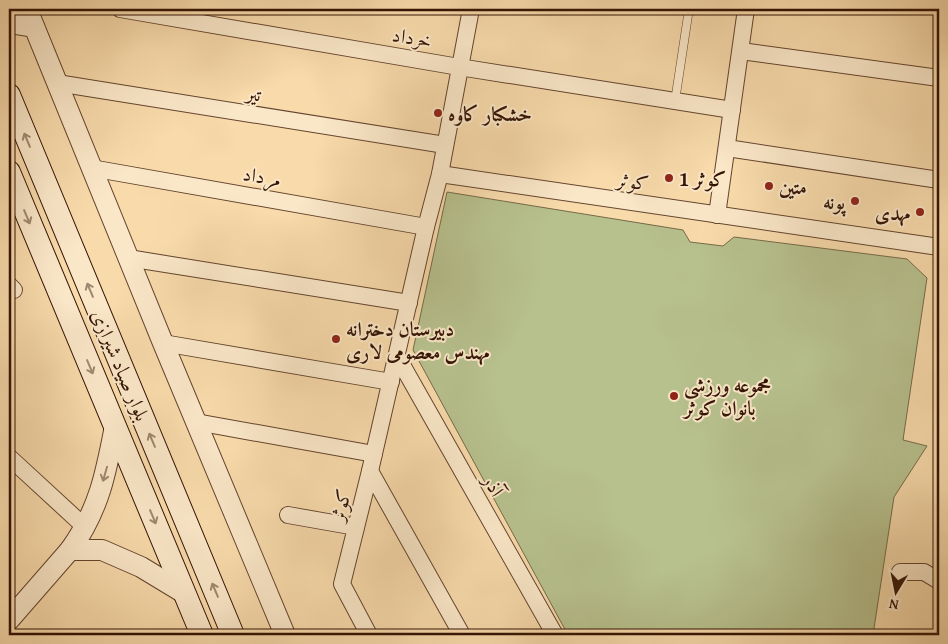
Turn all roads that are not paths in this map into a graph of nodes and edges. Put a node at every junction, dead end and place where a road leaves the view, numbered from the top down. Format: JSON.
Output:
{"nodes":[{"id":1,"x":120,"y":9,"type":"edge"},
{"id":2,"x":471,"y":9,"type":"edge"},
{"id":3,"x":690,"y":9,"type":"edge"},
{"id":4,"x":742,"y":9,"type":"edge"},
{"id":5,"x":30,"y":18,"type":"edge"},
{"id":6,"x":9,"y":23,"type":"edge"},
{"id":7,"x":741,"y":51,"type":"junction"},
{"id":8,"x":459,"y":67,"type":"junction"},
{"id":9,"x":939,"y":78,"type":"edge"},
{"id":10,"x":56,"y":84,"type":"junction"},
{"id":11,"x":9,"y":95,"type":"edge"},
{"id":12,"x":675,"y":101,"type":"junction"},
{"id":13,"x":732,"y":110,"type":"junction"},
{"id":14,"x":445,"y":145,"type":"junction"},
{"id":15,"x":727,"y":148,"type":"junction"},
{"id":16,"x":92,"y":168,"type":"junction"},
{"id":17,"x":9,"y":172,"type":"edge"},
{"id":18,"x":440,"y":174,"type":"junction"},
{"id":19,"x":939,"y":180,"type":"edge"},
{"id":20,"x":717,"y":215,"type":"junction"},
{"id":21,"x":426,"y":227,"type":"junction"},
{"id":22,"x":939,"y":245,"type":"edge"},
{"id":23,"x":128,"y":258,"type":"junction"},
{"id":24,"x":409,"y":303,"type":"junction"},
{"id":25,"x":163,"y":343,"type":"junction"},
{"id":26,"x":396,"y":356,"type":"junction"},
{"id":27,"x":390,"y":382,"type":"junction"},
{"id":28,"x":196,"y":422,"type":"junction"},
{"id":29,"x":115,"y":426,"type":"junction"},
{"id":30,"x":374,"y":454,"type":"junction"},
{"id":31,"x":9,"y":456,"type":"edge"},
{"id":32,"x":370,"y":472,"type":"junction"},
{"id":33,"x":288,"y":516,"type":"dead end"},
{"id":34,"x":356,"y":527,"type":"junction"},
{"id":35,"x":85,"y":528,"type":"junction"},
{"id":36,"x":70,"y":550,"type":"junction"},
{"id":37,"x":900,"y":572,"type":"dead end"},
{"id":38,"x":939,"y":581,"type":"edge"},
{"id":39,"x":184,"y":593,"type":"junction"},
{"id":40,"x":9,"y":620,"type":"edge"},
{"id":41,"x":202,"y":635,"type":"edge"},
{"id":42,"x":233,"y":635,"type":"edge"},
{"id":43,"x":285,"y":635,"type":"edge"},
{"id":44,"x":369,"y":635,"type":"edge"},
{"id":45,"x":462,"y":635,"type":"edge"},
{"id":46,"x":556,"y":635,"type":"edge"}],
"edges":[{"from":1,"to":8,"type":"street","name":"خرداد"},
{"from":2,"to":8,"type":"street","name":"کوثر"},
{"from":3,"to":12,"type":"lane"},
{"from":4,"to":7,"type":"street"},
{"from":5,"to":6,"type":"street"},
{"from":5,"to":10,"type":"street"},
{"from":7,"to":9,"type":"street"},
{"from":7,"to":13,"type":"street"},
{"from":8,"to":12,"type":"street","name":"خرداد"},
{"from":8,"to":14,"type":"street","name":"کوثر"},
{"from":10,"to":14,"type":"street","name":"تیر"},
{"from":10,"to":16,"type":"street"},
{"from":42,"to":11,"type":"main road","name":"بلوار صیاد شیرازی","one_way":true},
{"from":12,"to":13,"type":"street","name":"خرداد"},
{"from":13,"to":15,"type":"street"},
{"from":14,"to":18,"type":"street","name":"کوثر"},
{"from":15,"to":19,"type":"street"},
{"from":15,"to":20,"type":"street"},
{"from":16,"to":21,"type":"street","name":"مرداد"},
{"from":16,"to":23,"type":"street"},
{"from":17,"to":29,"type":"main road","name":"بلوار صیاد شیرازی","one_way":true},
{"from":18,"to":20,"type":"street","name":"کوثر"},
{"from":18,"to":21,"type":"street","name":"کوثر"},
{"from":20,"to":22,"type":"street","name":"کوثر"},
{"from":21,"to":24,"type":"street","name":"کوثر"},
{"from":23,"to":24,"type":"street"},
{"from":23,"to":25,"type":"street"},
{"from":24,"to":26,"type":"street","name":"کوثر"},
{"from":25,"to":27,"type":"street"},
{"from":25,"to":28,"type":"street"},
{"from":26,"to":27,"type":"street","name":"کوثر"},
{"from":26,"to":46,"type":"street","name":"آذر"},
{"from":27,"to":30,"type":"street","name":"کوثر"},
{"from":28,"to":30,"type":"street"},
{"from":28,"to":43,"type":"street"},
{"from":29,"to":35,"type":"street","one_way":true},
{"from":29,"to":39,"type":"main road","name":"بلوار صیاد شیرازی","one_way":true},
{"from":30,"to":32,"type":"street","name":"کوثر"},
{"from":31,"to":35,"type":"street"},
{"from":32,"to":34,"type":"street","name":"کوثر"},
{"from":32,"to":45,"type":"street"},
{"from":33,"to":34,"type":"street"},
{"from":34,"to":44,"type":"street","name":"کوثر"},
{"from":35,"to":36,"type":"street"},
{"from":36,"to":39,"type":"street"},
{"from":36,"to":40,"type":"street"},
{"from":37,"to":38,"type":"street"},
{"from":39,"to":41,"type":"main road","name":"بلوار صیاد شیرازی"}]}
